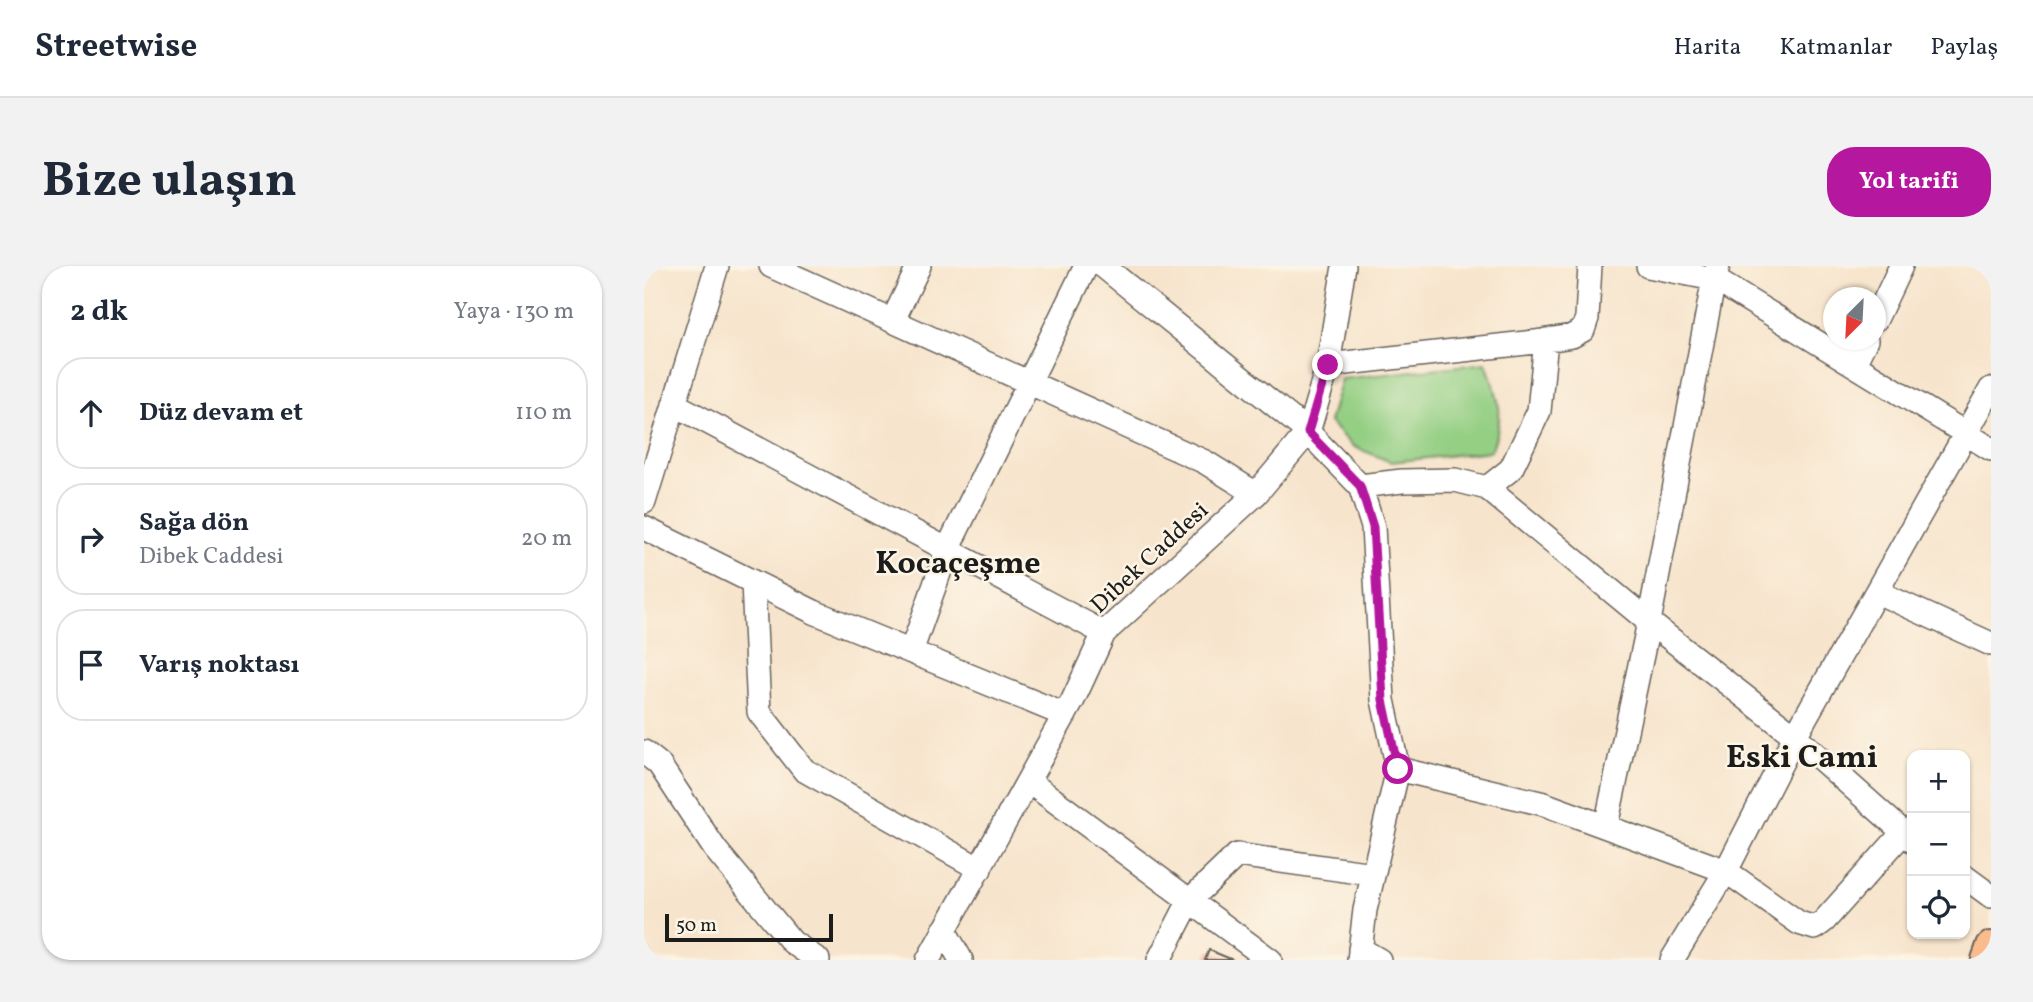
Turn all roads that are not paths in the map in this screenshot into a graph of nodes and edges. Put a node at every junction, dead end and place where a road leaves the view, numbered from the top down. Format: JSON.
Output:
{"nodes":[{"id":1,"x":717,"y":266,"type":"edge"},
{"id":2,"x":771,"y":266,"type":"edge"},
{"id":3,"x":919,"y":266,"type":"edge"},
{"id":4,"x":1086,"y":266,"type":"edge"},
{"id":5,"x":1103,"y":266,"type":"edge"},
{"id":6,"x":1344,"y":266,"type":"edge"},
{"id":7,"x":1590,"y":266,"type":"edge"},
{"id":8,"x":1648,"y":266,"type":"edge"},
{"id":9,"x":1901,"y":266,"type":"edge"},
{"id":10,"x":1716,"y":272,"type":"edge"},
{"id":11,"x":1886,"y":297,"type":"edge"},
{"id":12,"x":893,"y":320,"type":"junction"},
{"id":13,"x":1546,"y":340,"type":"junction"},
{"id":14,"x":1861,"y":350,"type":"edge"},
{"id":15,"x":1854,"y":364,"type":"junction"},
{"id":16,"x":1328,"y":365,"type":"junction"},
{"id":17,"x":1030,"y":382,"type":"junction"},
{"id":18,"x":1991,"y":389,"type":"edge"},
{"id":19,"x":674,"y":404,"type":"junction"},
{"id":20,"x":1308,"y":432,"type":"junction"},
{"id":21,"x":1966,"y":433,"type":"junction"},
{"id":22,"x":1991,"y":449,"type":"edge"},
{"id":23,"x":1360,"y":486,"type":"junction"},
{"id":24,"x":1487,"y":488,"type":"junction"},
{"id":25,"x":1256,"y":494,"type":"junction"},
{"id":26,"x":644,"y":502,"type":"edge"},
{"id":27,"x":644,"y":528,"type":"edge"},
{"id":28,"x":948,"y":548,"type":"junction"},
{"id":29,"x":753,"y":582,"type":"junction"},
{"id":30,"x":1877,"y":592,"type":"junction"},
{"id":31,"x":1649,"y":622,"type":"junction"},
{"id":32,"x":1104,"y":633,"type":"junction"},
{"id":33,"x":1991,"y":644,"type":"edge"},
{"id":34,"x":911,"y":652,"type":"junction"},
{"id":35,"x":1065,"y":715,"type":"junction"},
{"id":36,"x":1795,"y":736,"type":"junction"},
{"id":37,"x":644,"y":752,"type":"edge"},
{"id":38,"x":1398,"y":769,"type":"junction"},
{"id":39,"x":1028,"y":781,"type":"junction"},
{"id":40,"x":1606,"y":826,"type":"junction"},
{"id":41,"x":1907,"y":836,"type":"edge"},
{"id":42,"x":1907,"y":838,"type":"edge"},
{"id":43,"x":980,"y":869,"type":"junction"},
{"id":44,"x":1726,"y":871,"type":"junction"},
{"id":45,"x":1373,"y":874,"type":"junction"},
{"id":46,"x":1970,"y":881,"type":"edge"},
{"id":47,"x":1991,"y":896,"type":"edge"},
{"id":48,"x":1189,"y":900,"type":"junction"},
{"id":49,"x":944,"y":930,"type":"junction"},
{"id":50,"x":1991,"y":946,"type":"edge"},
{"id":51,"x":1366,"y":956,"type":"edge"},
{"id":52,"x":818,"y":960,"type":"edge"},
{"id":53,"x":928,"y":960,"type":"edge"},
{"id":54,"x":961,"y":960,"type":"edge"},
{"id":55,"x":1158,"y":960,"type":"edge"},
{"id":56,"x":1270,"y":960,"type":"edge"},
{"id":57,"x":1672,"y":960,"type":"edge"},
{"id":58,"x":1986,"y":960,"type":"edge"}],
"edges":[{"from":1,"to":19,"type":"street"},
{"from":2,"to":12,"type":"street"},
{"from":3,"to":12,"type":"street"},
{"from":4,"to":17,"type":"street"},
{"from":5,"to":20,"type":"street"},
{"from":6,"to":16,"type":"street","name":"Dibek Caddesi"},
{"from":7,"to":13,"type":"street"},
{"from":8,"to":10,"type":"street"},
{"from":9,"to":11,"type":"street"},
{"from":10,"to":15,"type":"street"},
{"from":10,"to":31,"type":"street"},
{"from":12,"to":17,"type":"street"},
{"from":13,"to":16,"type":"street"},
{"from":13,"to":24,"type":"street"},
{"from":14,"to":15,"type":"street"},
{"from":15,"to":21,"type":"street"},
{"from":16,"to":20,"type":"street","name":"Dibek Caddesi"},
{"from":17,"to":25,"type":"street"},
{"from":17,"to":28,"type":"street"},
{"from":18,"to":21,"type":"street"},
{"from":19,"to":26,"type":"street"},
{"from":19,"to":28,"type":"street"},
{"from":20,"to":23,"type":"street"},
{"from":20,"to":25,"type":"street","name":"Dibek Caddesi"},
{"from":21,"to":22,"type":"street"},
{"from":21,"to":30,"type":"street"},
{"from":23,"to":24,"type":"street"},
{"from":23,"to":38,"type":"street"},
{"from":24,"to":31,"type":"street"},
{"from":25,"to":32,"type":"street","name":"Dibek Caddesi"},
{"from":27,"to":29,"type":"street"},
{"from":28,"to":32,"type":"street"},
{"from":28,"to":34,"type":"street"},
{"from":29,"to":34,"type":"street"},
{"from":29,"to":43,"type":"street"},
{"from":30,"to":33,"type":"street"},
{"from":30,"to":36,"type":"street"},
{"from":31,"to":36,"type":"street"},
{"from":31,"to":40,"type":"street"},
{"from":32,"to":35,"type":"street","name":"Dibek Caddesi"},
{"from":34,"to":35,"type":"street"},
{"from":35,"to":39,"type":"street","name":"Dibek Caddesi"},
{"from":36,"to":41,"type":"street"},
{"from":36,"to":44,"type":"street"},
{"from":37,"to":52,"type":"street"},
{"from":38,"to":40,"type":"street"},
{"from":38,"to":45,"type":"street"},
{"from":39,"to":43,"type":"street","name":"Dibek Caddesi"},
{"from":39,"to":48,"type":"street"},
{"from":40,"to":44,"type":"street"},
{"from":42,"to":44,"type":"street"},
{"from":43,"to":49,"type":"street","name":"Dibek Caddesi"},
{"from":44,"to":57,"type":"street"},
{"from":45,"to":48,"type":"street"},
{"from":45,"to":51,"type":"street"},
{"from":46,"to":47,"type":"street"},
{"from":48,"to":55,"type":"street"},
{"from":48,"to":56,"type":"street"},
{"from":49,"to":53,"type":"street","name":"Dibek Caddesi"},
{"from":49,"to":54,"type":"street"},
{"from":50,"to":58,"type":"main road"}]}
